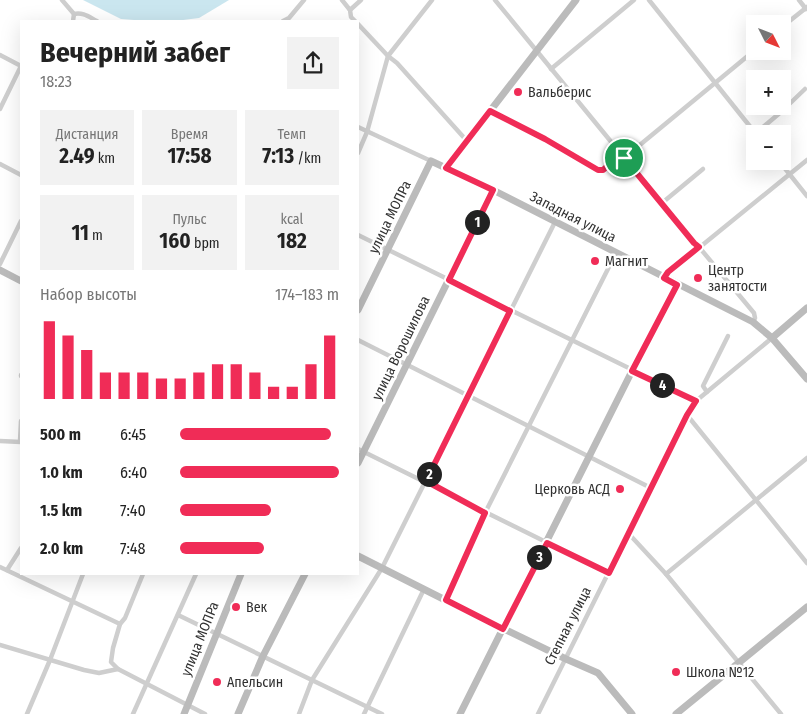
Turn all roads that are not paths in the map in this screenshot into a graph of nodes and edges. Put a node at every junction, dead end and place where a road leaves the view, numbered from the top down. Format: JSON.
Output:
{"nodes":[{"id":1,"x":62,"y":0,"type":"edge"},
{"id":2,"x":304,"y":0,"type":"edge"},
{"id":3,"x":342,"y":0,"type":"edge"},
{"id":4,"x":361,"y":0,"type":"edge"},
{"id":5,"x":432,"y":0,"type":"edge"},
{"id":6,"x":495,"y":0,"type":"edge"},
{"id":7,"x":576,"y":0,"type":"edge"},
{"id":8,"x":634,"y":0,"type":"edge"},
{"id":9,"x":648,"y":0,"type":"edge"},
{"id":10,"x":799,"y":0,"type":"edge"},
{"id":11,"x":807,"y":9,"type":"edge"},
{"id":12,"x":350,"y":10,"type":"junction"},
{"id":13,"x":74,"y":14,"type":"junction"},
{"id":14,"x":73,"y":20,"type":"edge"},
{"id":15,"x":95,"y":20,"type":"edge"},
{"id":16,"x":284,"y":20,"type":"edge"},
{"id":17,"x":351,"y":20,"type":"edge"},
{"id":18,"x":791,"y":21,"type":"edge"},
{"id":19,"x":359,"y":25,"type":"edge"},
{"id":20,"x":536,"y":51,"type":"junction"},
{"id":21,"x":0,"y":55,"type":"edge"},
{"id":22,"x":388,"y":56,"type":"junction"},
{"id":23,"x":746,"y":57,"type":"edge"},
{"id":24,"x":20,"y":65,"type":"edge"},
{"id":25,"x":20,"y":68,"type":"edge"},
{"id":26,"x":551,"y":69,"type":"junction"},
{"id":27,"x":715,"y":83,"type":"junction"},
{"id":28,"x":805,"y":90,"type":"dead end"},
{"id":29,"x":0,"y":109,"type":"edge"},
{"id":30,"x":490,"y":111,"type":"junction"},
{"id":31,"x":749,"y":125,"type":"edge"},
{"id":32,"x":766,"y":125,"type":"edge"},
{"id":33,"x":359,"y":128,"type":"edge"},
{"id":34,"x":367,"y":132,"type":"junction"},
{"id":35,"x":467,"y":141,"type":"junction"},
{"id":36,"x":359,"y":151,"type":"edge"},
{"id":37,"x":622,"y":156,"type":"junction"},
{"id":38,"x":807,"y":160,"type":"edge"},
{"id":39,"x":431,"y":161,"type":"junction"},
{"id":40,"x":0,"y":164,"type":"edge"},
{"id":41,"x":446,"y":168,"type":"junction"},
{"id":42,"x":703,"y":169,"type":"dead end"},
{"id":43,"x":786,"y":170,"type":"edge"},
{"id":44,"x":20,"y":174,"type":"edge"},
{"id":45,"x":789,"y":174,"type":"junction"},
{"id":46,"x":493,"y":190,"type":"junction"},
{"id":47,"x":807,"y":196,"type":"edge"},
{"id":48,"x":662,"y":204,"type":"junction"},
{"id":49,"x":555,"y":222,"type":"junction"},
{"id":50,"x":20,"y":223,"type":"edge"},
{"id":51,"x":359,"y":236,"type":"edge"},
{"id":52,"x":699,"y":247,"type":"junction"},
{"id":53,"x":387,"y":250,"type":"junction"},
{"id":54,"x":616,"y":253,"type":"junction"},
{"id":55,"x":0,"y":264,"type":"edge"},
{"id":56,"x":0,"y":270,"type":"edge"},
{"id":57,"x":664,"y":278,"type":"junction"},
{"id":58,"x":20,"y":280,"type":"edge"},
{"id":59,"x":449,"y":280,"type":"junction"},
{"id":60,"x":677,"y":285,"type":"junction"},
{"id":61,"x":359,"y":308,"type":"edge"},
{"id":62,"x":807,"y":308,"type":"edge"},
{"id":63,"x":510,"y":311,"type":"junction"},
{"id":64,"x":753,"y":322,"type":"junction"},
{"id":65,"x":728,"y":336,"type":"dead end"},
{"id":66,"x":772,"y":338,"type":"junction"},
{"id":67,"x":359,"y":341,"type":"edge"},
{"id":68,"x":571,"y":341,"type":"junction"},
{"id":69,"x":407,"y":366,"type":"junction"},
{"id":70,"x":632,"y":371,"type":"junction"},
{"id":71,"x":807,"y":379,"type":"edge"},
{"id":72,"x":707,"y":392,"type":"junction"},
{"id":73,"x":467,"y":396,"type":"junction"},
{"id":74,"x":696,"y":401,"type":"junction"},
{"id":75,"x":687,"y":415,"type":"junction"},
{"id":76,"x":529,"y":426,"type":"junction"},
{"id":77,"x":0,"y":441,"type":"edge"},
{"id":78,"x":20,"y":442,"type":"edge"},
{"id":79,"x":360,"y":450,"type":"edge"},
{"id":80,"x":589,"y":456,"type":"junction"},
{"id":81,"x":807,"y":458,"type":"edge"},
{"id":82,"x":426,"y":481,"type":"junction"},
{"id":83,"x":651,"y":488,"type":"junction"},
{"id":84,"x":755,"y":500,"type":"junction"},
{"id":85,"x":485,"y":513,"type":"junction"},
{"id":86,"x":629,"y":534,"type":"junction"},
{"id":87,"x":547,"y":543,"type":"junction"},
{"id":88,"x":20,"y":550,"type":"edge"},
{"id":89,"x":359,"y":556,"type":"edge"},
{"id":90,"x":807,"y":563,"type":"edge"},
{"id":91,"x":0,"y":566,"type":"edge"},
{"id":92,"x":382,"y":568,"type":"junction"},
{"id":93,"x":7,"y":570,"type":"junction"},
{"id":94,"x":609,"y":573,"type":"junction"},
{"id":95,"x":666,"y":574,"type":"junction"},
{"id":96,"x":83,"y":575,"type":"edge"},
{"id":97,"x":143,"y":575,"type":"edge"},
{"id":98,"x":196,"y":575,"type":"edge"},
{"id":99,"x":241,"y":575,"type":"edge"},
{"id":100,"x":304,"y":575,"type":"edge"},
{"id":101,"x":424,"y":589,"type":"junction"},
{"id":102,"x":446,"y":600,"type":"junction"},
{"id":103,"x":72,"y":601,"type":"junction"},
{"id":104,"x":807,"y":607,"type":"edge"},
{"id":105,"x":178,"y":615,"type":"junction"},
{"id":106,"x":120,"y":624,"type":"junction"},
{"id":107,"x":503,"y":629,"type":"junction"},
{"id":108,"x":216,"y":633,"type":"junction"},
{"id":109,"x":0,"y":645,"type":"edge"},
{"id":110,"x":263,"y":656,"type":"junction"},
{"id":111,"x":566,"y":659,"type":"junction"},
{"id":112,"x":50,"y":660,"type":"junction"},
{"id":113,"x":739,"y":663,"type":"junction"},
{"id":114,"x":118,"y":670,"type":"junction"},
{"id":115,"x":312,"y":680,"type":"junction"},
{"id":116,"x":146,"y":684,"type":"junction"},
{"id":117,"x":187,"y":705,"type":"junction"},
{"id":118,"x":366,"y":706,"type":"junction"},
{"id":119,"x":28,"y":714,"type":"edge"},
{"id":120,"x":133,"y":714,"type":"edge"},
{"id":121,"x":184,"y":714,"type":"edge"},
{"id":122,"x":205,"y":714,"type":"edge"},
{"id":123,"x":238,"y":714,"type":"edge"},
{"id":124,"x":299,"y":714,"type":"edge"},
{"id":125,"x":364,"y":714,"type":"edge"},
{"id":126,"x":382,"y":714,"type":"edge"},
{"id":127,"x":460,"y":714,"type":"edge"},
{"id":128,"x":538,"y":714,"type":"edge"},
{"id":129,"x":632,"y":714,"type":"edge"},
{"id":130,"x":676,"y":714,"type":"edge"},
{"id":131,"x":781,"y":714,"type":"edge"}],
"edges":[{"from":1,"to":13,"type":"street"},
{"from":2,"to":16,"type":"street"},
{"from":3,"to":12,"type":"street"},
{"from":4,"to":12,"type":"street"},
{"from":5,"to":22,"type":"street"},
{"from":6,"to":20,"type":"street"},
{"from":7,"to":20,"type":"street"},
{"from":8,"to":26,"type":"street"},
{"from":9,"to":27,"type":"street"},
{"from":10,"to":11,"type":"street"},
{"from":11,"to":18,"type":"street"},
{"from":12,"to":17,"type":"street"},
{"from":13,"to":14,"type":"street"},
{"from":13,"to":15,"type":"street"},
{"from":19,"to":22,"type":"street"},
{"from":20,"to":26,"type":"street"},
{"from":20,"to":30,"type":"street"},
{"from":21,"to":24,"type":"street"},
{"from":22,"to":34,"type":"street"},
{"from":22,"to":35,"type":"street"},
{"from":23,"to":27,"type":"street"},
{"from":25,"to":29,"type":"street"},
{"from":26,"to":37,"type":"street"},
{"from":27,"to":31,"type":"street"},
{"from":27,"to":37,"type":"street"},
{"from":28,"to":32,"type":"street"},
{"from":30,"to":35,"type":"street"},
{"from":30,"to":37,"type":"street"},
{"from":33,"to":34,"type":"street","name":"Западная улица"},
{"from":34,"to":36,"type":"street"},
{"from":34,"to":39,"type":"street","name":"Западная улица"},
{"from":35,"to":41,"type":"street"},
{"from":37,"to":48,"type":"street"},
{"from":38,"to":45,"type":"street"},
{"from":39,"to":41,"type":"street","name":"Западная улица"},
{"from":39,"to":53,"type":"street","name":"улица МОПРа"},
{"from":40,"to":44,"type":"street"},
{"from":41,"to":46,"type":"street","name":"Западная улица"},
{"from":42,"to":48,"type":"street"},
{"from":43,"to":45,"type":"street"},
{"from":45,"to":47,"type":"street"},
{"from":45,"to":52,"type":"street"},
{"from":46,"to":49,"type":"street","name":"Западная улица"},
{"from":46,"to":59,"type":"street","name":"улица Ворошилова"},
{"from":48,"to":52,"type":"street"},
{"from":49,"to":54,"type":"street","name":"Западная улица"},
{"from":49,"to":63,"type":"street"},
{"from":50,"to":55,"type":"street"},
{"from":51,"to":53,"type":"street"},
{"from":52,"to":57,"type":"street"},
{"from":52,"to":64,"type":"street"},
{"from":53,"to":59,"type":"street"},
{"from":53,"to":61,"type":"street","name":"улица МОПРа"},
{"from":54,"to":57,"type":"street","name":"Западная улица"},
{"from":54,"to":68,"type":"street"},
{"from":56,"to":58,"type":"street"},
{"from":57,"to":60,"type":"street","name":"Западная улица"},
{"from":59,"to":63,"type":"street"},
{"from":59,"to":69,"type":"street","name":"улица Ворошилова"},
{"from":60,"to":64,"type":"street","name":"Западная улица"},
{"from":60,"to":70,"type":"street"},
{"from":62,"to":66,"type":"street","name":"Степная улица"},
{"from":63,"to":68,"type":"street"},
{"from":63,"to":73,"type":"street"},
{"from":64,"to":66,"type":"street","name":"Западная улица"},
{"from":65,"to":72,"type":"street"},
{"from":66,"to":71,"type":"street","name":"Западная улица"},
{"from":66,"to":72,"type":"street","name":"Степная улица"},
{"from":67,"to":69,"type":"street"},
{"from":68,"to":70,"type":"street"},
{"from":68,"to":76,"type":"street"},
{"from":69,"to":73,"type":"street"},
{"from":69,"to":79,"type":"street","name":"улица Ворошилова"},
{"from":70,"to":74,"type":"street"},
{"from":70,"to":80,"type":"street"},
{"from":72,"to":74,"type":"street","name":"Степная улица"},
{"from":73,"to":76,"type":"street"},
{"from":73,"to":82,"type":"street"},
{"from":74,"to":75,"type":"street","name":"Степная улица"},
{"from":75,"to":83,"type":"street","name":"Степная улица"},
{"from":75,"to":84,"type":"street"},
{"from":76,"to":80,"type":"street"},
{"from":76,"to":85,"type":"street"},
{"from":77,"to":78,"type":"street"},
{"from":79,"to":82,"type":"street"},
{"from":80,"to":83,"type":"street"},
{"from":80,"to":87,"type":"street"},
{"from":81,"to":84,"type":"street"},
{"from":82,"to":85,"type":"street"},
{"from":82,"to":92,"type":"street"},
{"from":83,"to":86,"type":"street","name":"Степная улица"},
{"from":84,"to":90,"type":"street"},
{"from":84,"to":95,"type":"street"},
{"from":85,"to":87,"type":"street"},
{"from":85,"to":102,"type":"street"},
{"from":86,"to":94,"type":"street","name":"Степная улица"},
{"from":86,"to":95,"type":"street"},
{"from":87,"to":94,"type":"street"},
{"from":87,"to":107,"type":"street"},
{"from":88,"to":93,"type":"street"},
{"from":89,"to":92,"type":"street"},
{"from":91,"to":93,"type":"street"},
{"from":92,"to":101,"type":"street"},
{"from":92,"to":115,"type":"street"},
{"from":93,"to":103,"type":"street"},
{"from":94,"to":111,"type":"street","name":"Степная улица"},
{"from":95,"to":113,"type":"street"},
{"from":96,"to":103,"type":"street"},
{"from":97,"to":106,"type":"street"},
{"from":98,"to":105,"type":"street"},
{"from":99,"to":108,"type":"street","name":"улица МОПРа"},
{"from":100,"to":110,"type":"street"},
{"from":101,"to":102,"type":"street"},
{"from":101,"to":118,"type":"street"},
{"from":102,"to":107,"type":"street"},
{"from":103,"to":106,"type":"street"},
{"from":103,"to":112,"type":"street"},
{"from":104,"to":113,"type":"street"},
{"from":105,"to":108,"type":"street"},
{"from":105,"to":116,"type":"street"},
{"from":106,"to":114,"type":"street"},
{"from":107,"to":111,"type":"street"},
{"from":107,"to":127,"type":"street"},
{"from":108,"to":110,"type":"street"},
{"from":108,"to":117,"type":"street","name":"улица МОПРа"},
{"from":109,"to":112,"type":"street"},
{"from":110,"to":115,"type":"street"},
{"from":110,"to":123,"type":"street"},
{"from":111,"to":128,"type":"street","name":"Степная улица"},
{"from":111,"to":129,"type":"street"},
{"from":112,"to":114,"type":"street"},
{"from":112,"to":119,"type":"street"},
{"from":113,"to":130,"type":"street"},
{"from":113,"to":131,"type":"street"},
{"from":114,"to":116,"type":"street"},
{"from":115,"to":118,"type":"street"},
{"from":115,"to":124,"type":"street"},
{"from":116,"to":117,"type":"street"},
{"from":116,"to":120,"type":"street"},
{"from":117,"to":121,"type":"street","name":"улица МОПРа"},
{"from":117,"to":122,"type":"street"},
{"from":118,"to":125,"type":"street"},
{"from":118,"to":126,"type":"street"}]}
